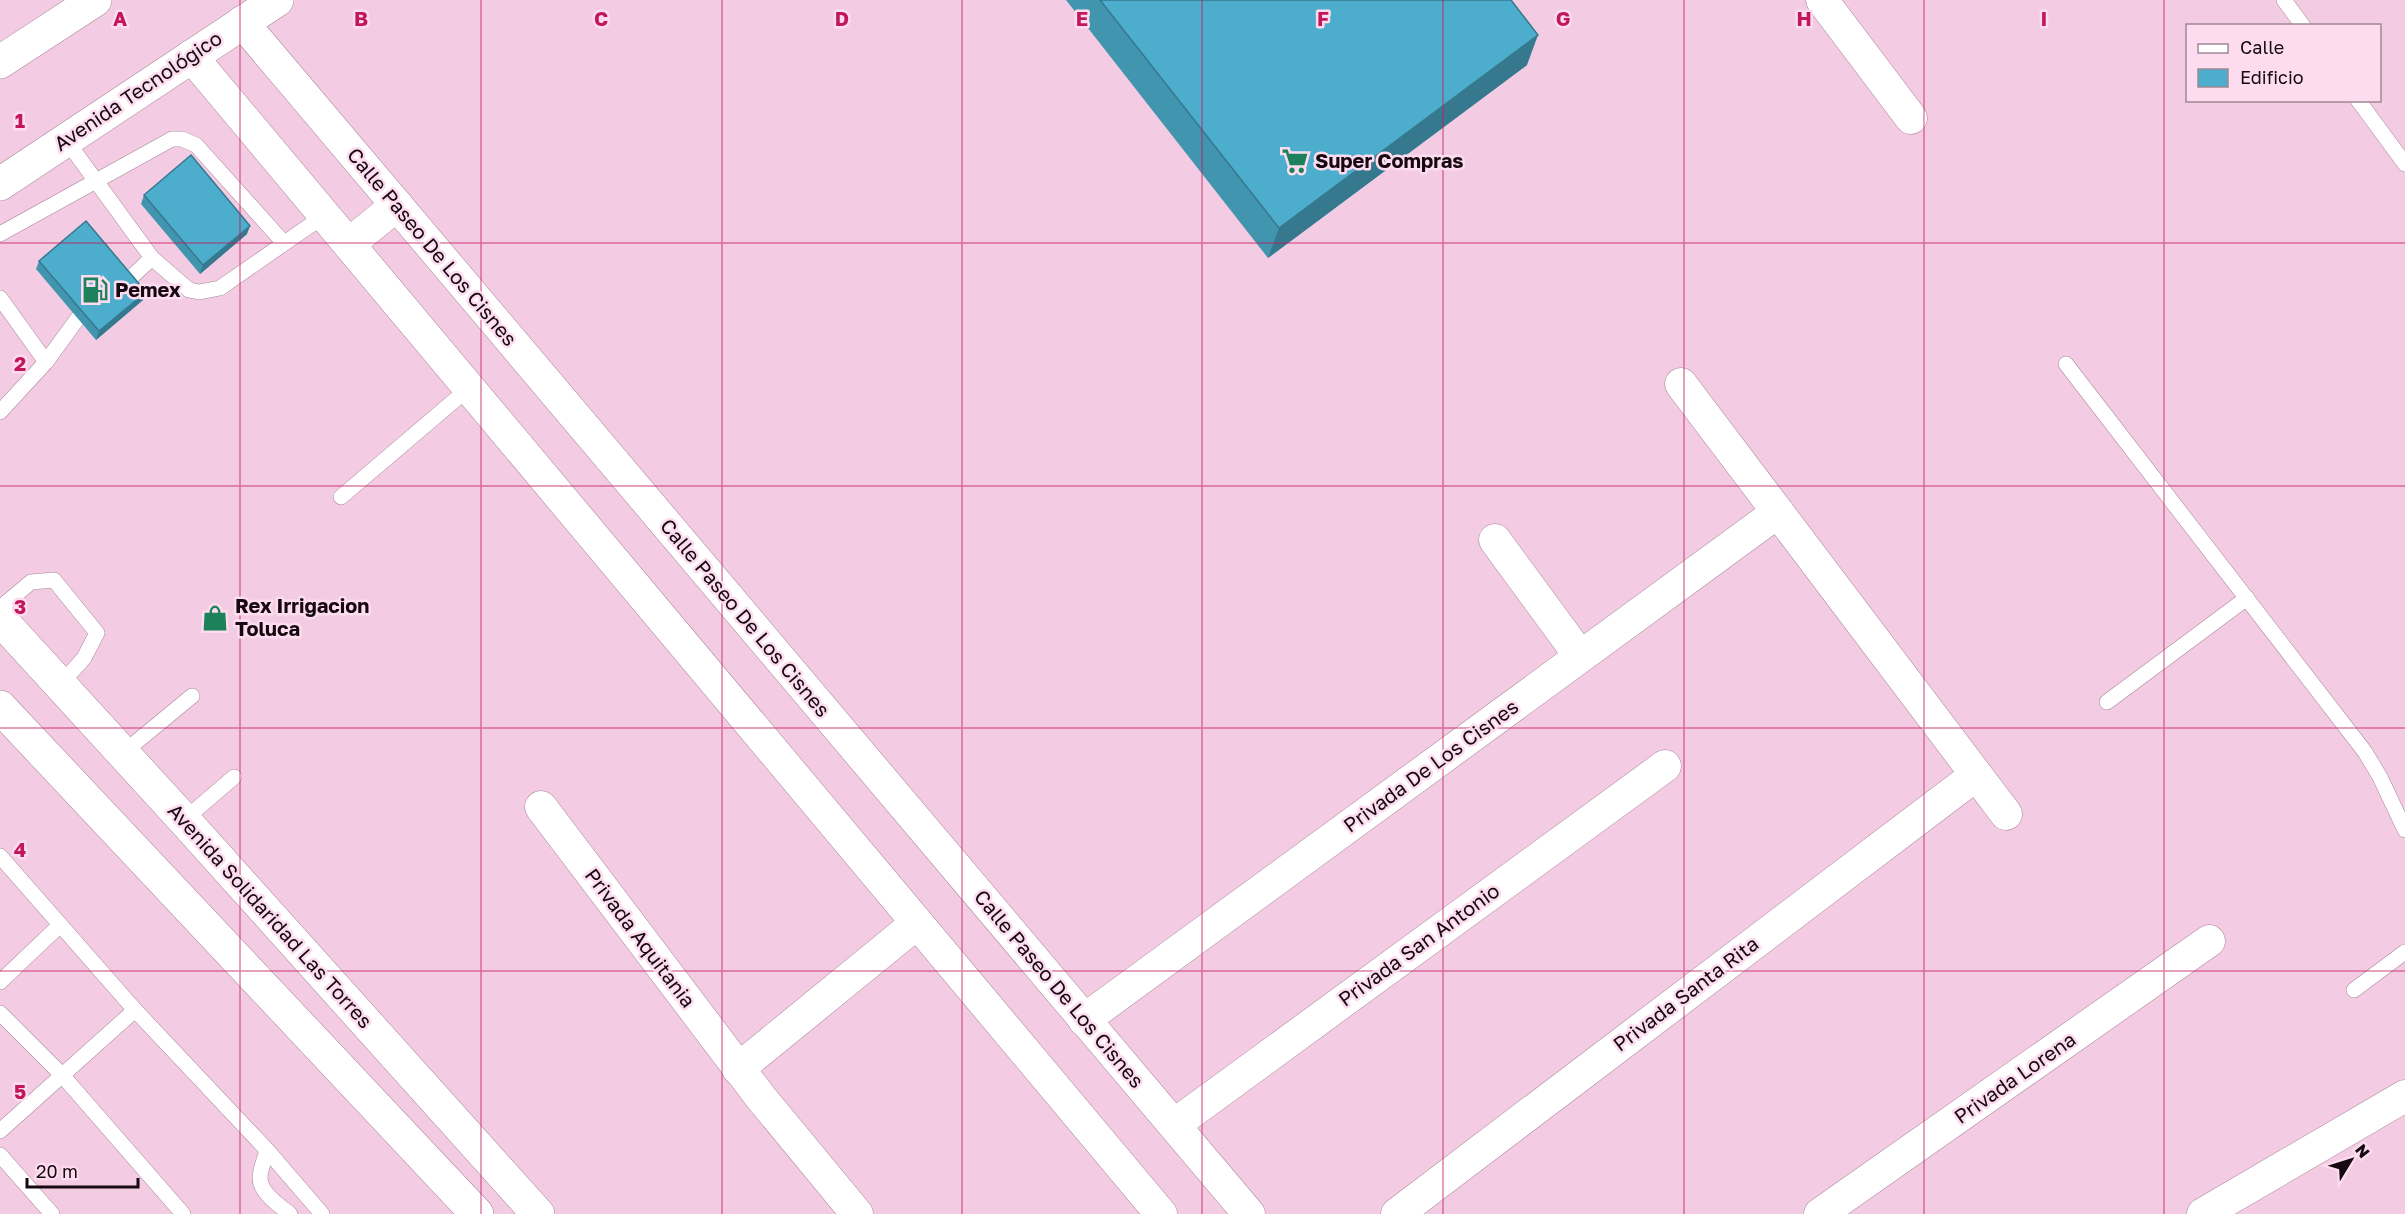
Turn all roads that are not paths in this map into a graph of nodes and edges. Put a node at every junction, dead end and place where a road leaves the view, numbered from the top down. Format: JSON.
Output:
{"nodes":[{"id":1,"x":95,"y":0,"type":"edge"},
{"id":2,"x":277,"y":0,"type":"edge"},
{"id":3,"x":1822,"y":0,"type":"edge"},
{"id":4,"x":2284,"y":0,"type":"edge"},
{"id":5,"x":242,"y":22,"type":"junction"},
{"id":6,"x":2302,"y":24,"type":"edge"},
{"id":7,"x":191,"y":56,"type":"junction"},
{"id":8,"x":0,"y":62,"type":"edge"},
{"id":9,"x":2359,"y":102,"type":"edge"},
{"id":10,"x":1911,"y":118,"type":"dead end"},
{"id":11,"x":66,"y":140,"type":"junction"},
{"id":12,"x":2405,"y":165,"type":"edge"},
{"id":13,"x":96,"y":181,"type":"junction"},
{"id":14,"x":0,"y":184,"type":"edge"},
{"id":15,"x":397,"y":205,"type":"junction"},
{"id":16,"x":325,"y":215,"type":"junction"},
{"id":17,"x":0,"y":234,"type":"edge"},
{"id":18,"x":284,"y":243,"type":"junction"},
{"id":19,"x":349,"y":244,"type":"junction"},
{"id":20,"x":152,"y":258,"type":"junction"},
{"id":21,"x":127,"y":281,"type":"edge"},
{"id":22,"x":0,"y":298,"type":"edge"},
{"id":23,"x":78,"y":318,"type":"edge"},
{"id":24,"x":46,"y":362,"type":"junction"},
{"id":25,"x":2066,"y":364,"type":"dead end"},
{"id":26,"x":1681,"y":384,"type":"dead end"},
{"id":27,"x":469,"y":388,"type":"junction"},
{"id":28,"x":0,"y":412,"type":"edge"},
{"id":29,"x":341,"y":497,"type":"dead end"},
{"id":30,"x":1778,"y":512,"type":"junction"},
{"id":31,"x":1495,"y":540,"type":"dead end"},
{"id":32,"x":2247,"y":598,"type":"junction"},
{"id":33,"x":0,"y":608,"type":"edge"},
{"id":34,"x":0,"y":619,"type":"edge"},
{"id":35,"x":1580,"y":656,"type":"junction"},
{"id":36,"x":60,"y":685,"type":"junction"},
{"id":37,"x":192,"y":696,"type":"dead end"},
{"id":38,"x":2107,"y":702,"type":"dead end"},
{"id":39,"x":0,"y":708,"type":"edge"},
{"id":40,"x":123,"y":753,"type":"junction"},
{"id":41,"x":1665,"y":766,"type":"dead end"},
{"id":42,"x":1976,"y":775,"type":"junction"},
{"id":43,"x":234,"y":777,"type":"dead end"},
{"id":44,"x":541,"y":807,"type":"dead end"},
{"id":45,"x":2006,"y":814,"type":"dead end"},
{"id":46,"x":184,"y":820,"type":"junction"},
{"id":47,"x":2405,"y":830,"type":"edge"},
{"id":48,"x":0,"y":856,"type":"edge"},
{"id":49,"x":917,"y":923,"type":"junction"},
{"id":50,"x":60,"y":925,"type":"junction"},
{"id":51,"x":2209,"y":941,"type":"dead end"},
{"id":52,"x":2405,"y":952,"type":"edge"},
{"id":53,"x":0,"y":982,"type":"edge"},
{"id":54,"x":2354,"y":990,"type":"dead end"},
{"id":55,"x":135,"y":1010,"type":"junction"},
{"id":56,"x":0,"y":1013,"type":"edge"},
{"id":57,"x":1084,"y":1020,"type":"junction"},
{"id":58,"x":738,"y":1069,"type":"junction"},
{"id":59,"x":62,"y":1076,"type":"junction"},
{"id":60,"x":2401,"y":1105,"type":"edge"},
{"id":61,"x":1174,"y":1125,"type":"junction"},
{"id":62,"x":0,"y":1131,"type":"edge"},
{"id":63,"x":267,"y":1150,"type":"junction"},
{"id":64,"x":0,"y":1155,"type":"edge"},
{"id":65,"x":52,"y":1214,"type":"edge"},
{"id":66,"x":183,"y":1214,"type":"edge"},
{"id":67,"x":290,"y":1214,"type":"edge"},
{"id":68,"x":322,"y":1214,"type":"edge"},
{"id":69,"x":477,"y":1214,"type":"edge"},
{"id":70,"x":538,"y":1214,"type":"edge"},
{"id":71,"x":857,"y":1214,"type":"edge"},
{"id":72,"x":1161,"y":1214,"type":"edge"},
{"id":73,"x":1249,"y":1214,"type":"edge"},
{"id":74,"x":1396,"y":1214,"type":"edge"},
{"id":75,"x":1820,"y":1214,"type":"edge"},
{"id":76,"x":2203,"y":1214,"type":"edge"}],
"edges":[{"from":1,"to":8,"type":"main road"},
{"from":2,"to":5,"type":"main road","name":"Avenida Tecnológico"},
{"from":3,"to":10,"type":"street"},
{"from":4,"to":6,"type":"lane"},
{"from":5,"to":7,"type":"main road","name":"Avenida Tecnológico"},
{"from":5,"to":15,"type":"street","name":"Calle Paseo De Los Cisnes"},
{"from":7,"to":11,"type":"main road","name":"Avenida Tecnológico"},
{"from":7,"to":16,"type":"street"},
{"from":9,"to":12,"type":"lane"},
{"from":11,"to":13,"type":"lane"},
{"from":11,"to":14,"type":"main road","name":"Avenida Tecnológico"},
{"from":13,"to":17,"type":"lane"},
{"from":13,"to":18,"type":"lane"},
{"from":13,"to":20,"type":"lane"},
{"from":15,"to":19,"type":"street"},
{"from":15,"to":57,"type":"street","name":"Calle Paseo De Los Cisnes"},
{"from":16,"to":18,"type":"lane"},
{"from":16,"to":19,"type":"street"},
{"from":18,"to":20,"type":"lane"},
{"from":19,"to":27,"type":"street"},
{"from":20,"to":21,"type":"lane"},
{"from":22,"to":24,"type":"lane"},
{"from":23,"to":24,"type":"lane"},
{"from":24,"to":28,"type":"lane"},
{"from":25,"to":32,"type":"lane"},
{"from":26,"to":30,"type":"street"},
{"from":27,"to":29,"type":"lane"},
{"from":27,"to":49,"type":"street"},
{"from":30,"to":35,"type":"street","name":"Privada De Los Cisnes"},
{"from":30,"to":42,"type":"street"},
{"from":31,"to":35,"type":"street"},
{"from":32,"to":38,"type":"lane"},
{"from":32,"to":47,"type":"lane"},
{"from":33,"to":36,"type":"lane"},
{"from":34,"to":36,"type":"main road","name":"Avenida Solidaridad Las Torres"},
{"from":35,"to":57,"type":"street","name":"Privada De Los Cisnes"},
{"from":36,"to":40,"type":"main road","name":"Avenida Solidaridad Las Torres"},
{"from":37,"to":40,"type":"lane"},
{"from":39,"to":69,"type":"main road"},
{"from":40,"to":46,"type":"main road","name":"Avenida Solidaridad Las Torres"},
{"from":41,"to":61,"type":"street","name":"Privada San Antonio"},
{"from":42,"to":45,"type":"street"},
{"from":42,"to":74,"type":"street","name":"Privada Santa Rita"},
{"from":43,"to":46,"type":"lane"},
{"from":44,"to":58,"type":"street","name":"Privada Aquitania"},
{"from":46,"to":70,"type":"main road","name":"Avenida Solidaridad Las Torres"},
{"from":48,"to":50,"type":"lane"},
{"from":49,"to":58,"type":"street"},
{"from":49,"to":72,"type":"street"},
{"from":50,"to":53,"type":"lane"},
{"from":50,"to":55,"type":"lane"},
{"from":51,"to":75,"type":"street","name":"Privada Lorena"},
{"from":52,"to":54,"type":"lane"},
{"from":55,"to":59,"type":"lane"},
{"from":55,"to":63,"type":"lane"},
{"from":56,"to":59,"type":"lane"},
{"from":57,"to":61,"type":"street","name":"Calle Paseo De Los Cisnes"},
{"from":58,"to":71,"type":"street","name":"Privada Aquitania"},
{"from":59,"to":62,"type":"lane"},
{"from":59,"to":66,"type":"lane"},
{"from":60,"to":76,"type":"street"},
{"from":61,"to":73,"type":"street","name":"Calle Paseo De Los Cisnes"},
{"from":63,"to":67,"type":"lane"},
{"from":63,"to":68,"type":"lane"},
{"from":64,"to":65,"type":"lane"}]}
